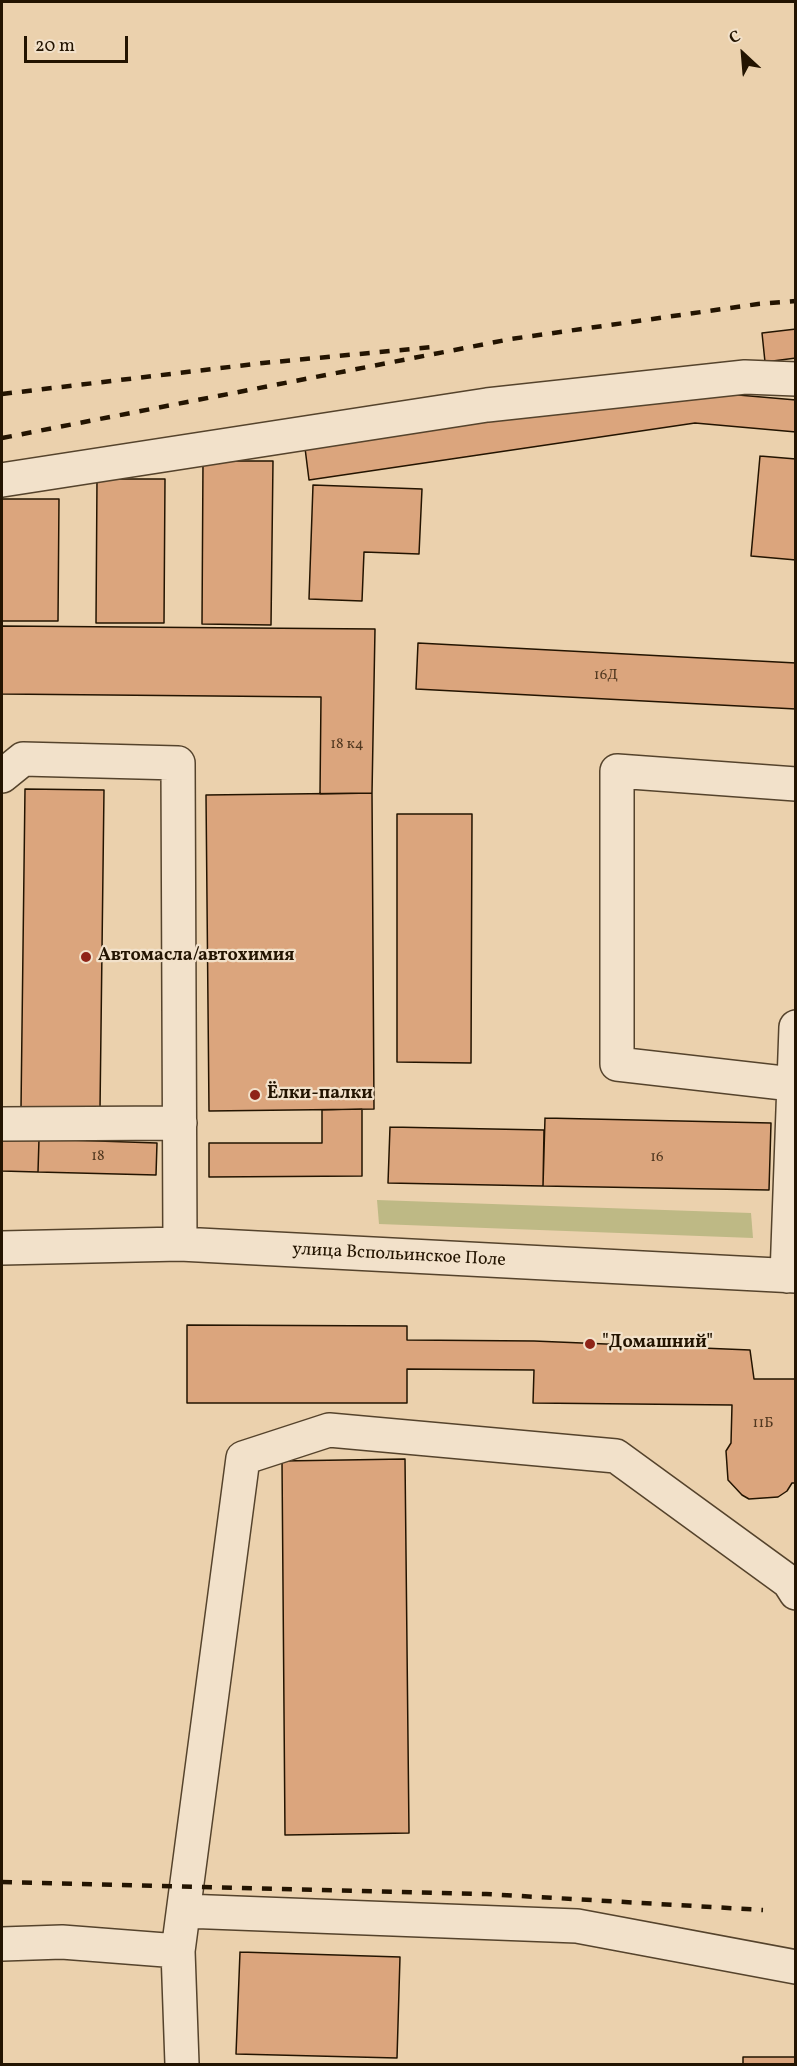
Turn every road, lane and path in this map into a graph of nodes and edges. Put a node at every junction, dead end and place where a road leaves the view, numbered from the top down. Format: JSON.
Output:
{"nodes":[{"id":1,"x":795,"y":379,"type":"edge"},
{"id":2,"x":2,"y":480,"type":"edge"},
{"id":3,"x":2,"y":776,"type":"edge"},
{"id":4,"x":795,"y":784,"type":"edge"},
{"id":5,"x":795,"y":1027,"type":"edge"},
{"id":6,"x":792,"y":1084,"type":"junction"},
{"id":7,"x":180,"y":1123,"type":"junction"},
{"id":8,"x":2,"y":1124,"type":"edge"},
{"id":9,"x":180,"y":1244,"type":"junction"},
{"id":10,"x":2,"y":1248,"type":"edge"},
{"id":11,"x":791,"y":1276,"type":"edge"},
{"id":12,"x":795,"y":1593,"type":"edge"},
{"id":13,"x":183,"y":1911,"type":"junction"},
{"id":14,"x":2,"y":1944,"type":"edge"},
{"id":15,"x":178,"y":1951,"type":"junction"},
{"id":16,"x":795,"y":1967,"type":"edge"},
{"id":17,"x":182,"y":2064,"type":"edge"}],
"edges":[{"from":1,"to":2,"type":"street"},
{"from":3,"to":7,"type":"street"},
{"from":4,"to":6,"type":"street"},
{"from":5,"to":6,"type":"street"},
{"from":6,"to":11,"type":"street"},
{"from":7,"to":8,"type":"street"},
{"from":7,"to":9,"type":"street"},
{"from":9,"to":10,"type":"street","name":"улица Вспольинское Поле"},
{"from":9,"to":11,"type":"street","name":"улица Вспольинское Поле"},
{"from":12,"to":13,"type":"street"},
{"from":13,"to":15,"type":"street"},
{"from":13,"to":16,"type":"street"},
{"from":14,"to":15,"type":"street"},
{"from":15,"to":17,"type":"street"}]}
